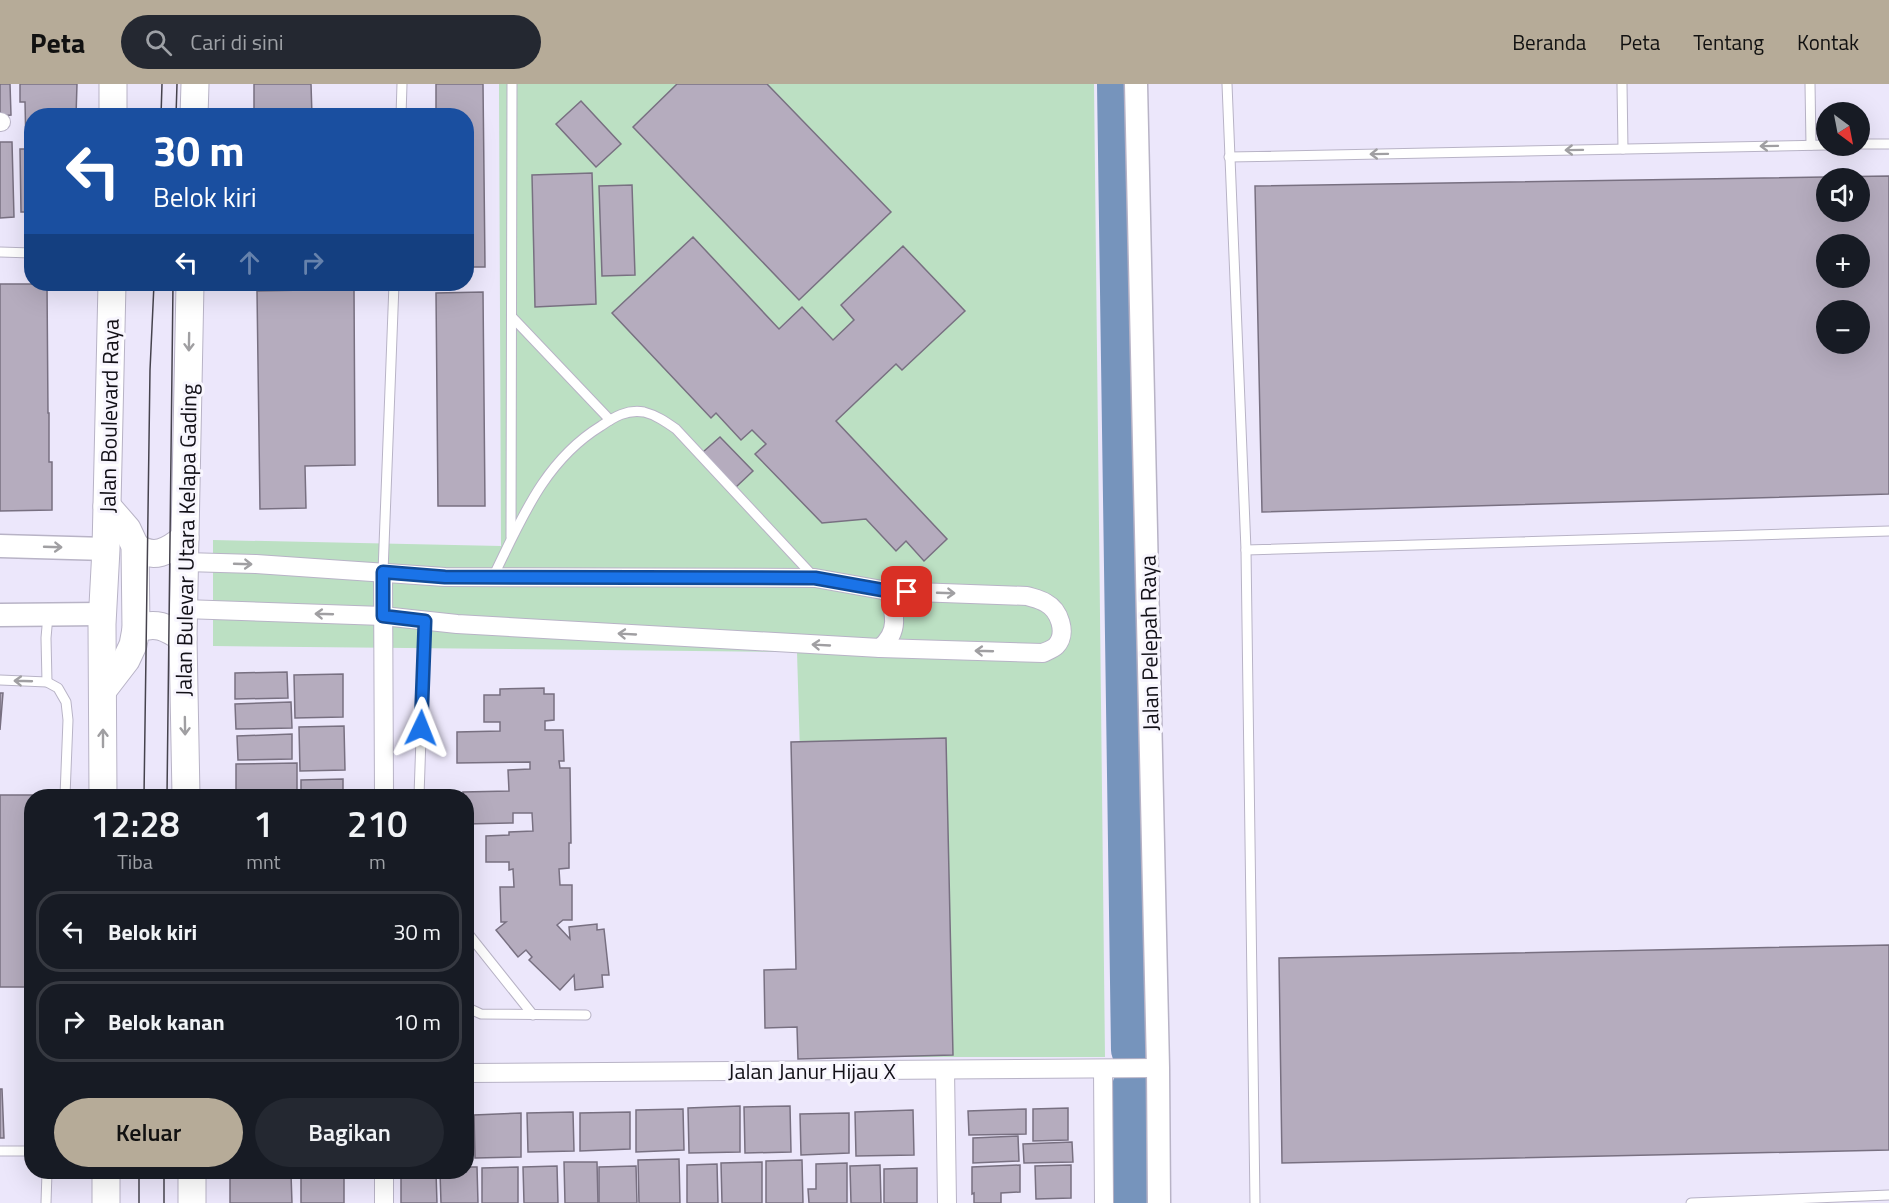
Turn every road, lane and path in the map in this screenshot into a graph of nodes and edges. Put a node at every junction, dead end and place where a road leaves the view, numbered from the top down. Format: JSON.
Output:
{"nodes":[{"id":1,"x":113,"y":84,"type":"edge"},
{"id":2,"x":195,"y":84,"type":"edge"},
{"id":3,"x":402,"y":84,"type":"edge"},
{"id":4,"x":512,"y":84,"type":"edge"},
{"id":5,"x":1136,"y":84,"type":"edge"},
{"id":6,"x":1227,"y":84,"type":"edge"},
{"id":7,"x":1622,"y":84,"type":"edge"},
{"id":8,"x":1810,"y":84,"type":"edge"},
{"id":9,"x":113,"y":108,"type":"edge"},
{"id":10,"x":194,"y":108,"type":"edge"},
{"id":11,"x":401,"y":108,"type":"edge"},
{"id":12,"x":1870,"y":144,"type":"edge"},
{"id":13,"x":1889,"y":144,"type":"edge"},
{"id":14,"x":1811,"y":145,"type":"junction"},
{"id":15,"x":1816,"y":145,"type":"edge"},
{"id":16,"x":1623,"y":149,"type":"junction"},
{"id":17,"x":1229,"y":157,"type":"junction"},
{"id":18,"x":0,"y":252,"type":"edge"},
{"id":19,"x":24,"y":253,"type":"edge"},
{"id":20,"x":112,"y":291,"type":"edge"},
{"id":21,"x":190,"y":291,"type":"edge"},
{"id":22,"x":394,"y":291,"type":"edge"},
{"id":23,"x":513,"y":318,"type":"junction"},
{"id":24,"x":610,"y":420,"type":"junction"},
{"id":25,"x":107,"y":506,"type":"junction"},
{"id":26,"x":1889,"y":531,"type":"edge"},
{"id":27,"x":511,"y":540,"type":"junction"},
{"id":28,"x":0,"y":546,"type":"edge"},
{"id":29,"x":135,"y":546,"type":"junction"},
{"id":30,"x":106,"y":549,"type":"junction"},
{"id":31,"x":185,"y":550,"type":"junction"},
{"id":32,"x":1246,"y":550,"type":"junction"},
{"id":33,"x":383,"y":572,"type":"junction"},
{"id":34,"x":493,"y":577,"type":"junction"},
{"id":35,"x":815,"y":578,"type":"junction"},
{"id":36,"x":888,"y":591,"type":"junction"},
{"id":37,"x":184,"y":609,"type":"junction"},
{"id":38,"x":48,"y":614,"type":"junction"},
{"id":39,"x":102,"y":614,"type":"junction"},
{"id":40,"x":0,"y":615,"type":"edge"},
{"id":41,"x":383,"y":616,"type":"junction"},
{"id":42,"x":425,"y":621,"type":"junction"},
{"id":43,"x":136,"y":629,"type":"junction"},
{"id":44,"x":183,"y":638,"type":"junction"},
{"id":45,"x":880,"y":648,"type":"junction"},
{"id":46,"x":0,"y":680,"type":"edge"},
{"id":47,"x":46,"y":681,"type":"junction"},
{"id":48,"x":103,"y":690,"type":"junction"},
{"id":49,"x":65,"y":789,"type":"edge"},
{"id":50,"x":103,"y":789,"type":"edge"},
{"id":51,"x":186,"y":789,"type":"edge"},
{"id":52,"x":384,"y":789,"type":"edge"},
{"id":53,"x":419,"y":789,"type":"edge"},
{"id":54,"x":474,"y":942,"type":"edge"},
{"id":55,"x":474,"y":1011,"type":"edge"},
{"id":56,"x":533,"y":1015,"type":"junction"},
{"id":57,"x":585,"y":1015,"type":"dead end"},
{"id":58,"x":1158,"y":1068,"type":"junction"},
{"id":59,"x":1114,"y":1069,"type":"junction"},
{"id":60,"x":945,"y":1070,"type":"junction"},
{"id":61,"x":474,"y":1073,"type":"edge"},
{"id":62,"x":0,"y":1151,"type":"edge"},
{"id":63,"x":24,"y":1151,"type":"edge"},
{"id":64,"x":47,"y":1179,"type":"edge"},
{"id":65,"x":106,"y":1179,"type":"edge"},
{"id":66,"x":192,"y":1179,"type":"edge"},
{"id":67,"x":384,"y":1179,"type":"edge"},
{"id":68,"x":1889,"y":1195,"type":"edge"},
{"id":69,"x":1847,"y":1199,"type":"edge"},
{"id":70,"x":46,"y":1203,"type":"edge"},
{"id":71,"x":106,"y":1203,"type":"edge"},
{"id":72,"x":192,"y":1203,"type":"edge"},
{"id":73,"x":384,"y":1203,"type":"edge"},
{"id":74,"x":947,"y":1203,"type":"edge"},
{"id":75,"x":1104,"y":1203,"type":"edge"},
{"id":76,"x":1159,"y":1203,"type":"edge"},
{"id":77,"x":1255,"y":1203,"type":"edge"},
{"id":78,"x":1691,"y":1203,"type":"edge"}],
"edges":[{"from":1,"to":9,"type":"main road"},
{"from":2,"to":10,"type":"main road"},
{"from":3,"to":11,"type":"lane"},
{"from":4,"to":23,"type":"lane"},
{"from":5,"to":58,"type":"street","name":"Jalan Pelepah Raya"},
{"from":6,"to":17,"type":"lane"},
{"from":7,"to":16,"type":"lane"},
{"from":8,"to":14,"type":"lane"},
{"from":12,"to":13,"type":"lane"},
{"from":14,"to":15,"type":"lane"},
{"from":14,"to":16,"type":"lane","one_way":true},
{"from":16,"to":17,"type":"lane","one_way":true},
{"from":17,"to":32,"type":"lane"},
{"from":18,"to":19,"type":"lane"},
{"from":20,"to":25,"type":"main road","name":"Jalan Boulevard Raya"},
{"from":21,"to":31,"type":"main road","name":"Jalan Bulevar Utara Kelapa Gading","one_way":true},
{"from":22,"to":33,"type":"lane"},
{"from":23,"to":24,"type":"lane"},
{"from":23,"to":27,"type":"lane"},
{"from":24,"to":27,"type":"lane"},
{"from":24,"to":35,"type":"lane"},
{"from":25,"to":29,"type":"main road"},
{"from":25,"to":30,"type":"main road","name":"Jalan Boulevard Raya"},
{"from":26,"to":32,"type":"lane"},
{"from":27,"to":34,"type":"lane"},
{"from":28,"to":30,"type":"street","one_way":true},
{"from":29,"to":31,"type":"main road"},
{"from":29,"to":43,"type":"main road"},
{"from":30,"to":39,"type":"main road"},
{"from":31,"to":33,"type":"street","one_way":true},
{"from":31,"to":37,"type":"main road","name":"Jalan Bulevar Utara Kelapa Gading"},
{"from":32,"to":77,"type":"lane"},
{"from":33,"to":34,"type":"street"},
{"from":33,"to":41,"type":"street"},
{"from":34,"to":35,"type":"street"},
{"from":35,"to":36,"type":"street"},
{"from":36,"to":45,"type":"street"},
{"from":36,"to":45,"type":"street","one_way":true},
{"from":41,"to":37,"type":"street","one_way":true},
{"from":37,"to":44,"type":"main road","name":"Jalan Bulevar Utara Kelapa Gading"},
{"from":38,"to":39,"type":"street"},
{"from":38,"to":40,"type":"street"},
{"from":38,"to":47,"type":"lane"},
{"from":39,"to":48,"type":"main road"},
{"from":41,"to":42,"type":"street"},
{"from":41,"to":52,"type":"street"},
{"from":45,"to":42,"type":"street","one_way":true},
{"from":42,"to":53,"type":"lane"},
{"from":43,"to":44,"type":"main road"},
{"from":43,"to":48,"type":"main road"},
{"from":44,"to":51,"type":"main road","name":"Jalan Bulevar Utara Kelapa Gading","one_way":true},
{"from":47,"to":46,"type":"lane","one_way":true},
{"from":47,"to":49,"type":"lane"},
{"from":50,"to":48,"type":"main road","one_way":true},
{"from":54,"to":56,"type":"lane"},
{"from":55,"to":56,"type":"lane"},
{"from":56,"to":57,"type":"lane"},
{"from":58,"to":59,"type":"street","name":"Jalan Janur Hijau X"},
{"from":58,"to":76,"type":"street","name":"Jalan Pelepah Raya"},
{"from":59,"to":60,"type":"street","name":"Jalan Janur Hijau X"},
{"from":59,"to":75,"type":"street"},
{"from":60,"to":61,"type":"street","name":"Jalan Janur Hijau X"},
{"from":60,"to":74,"type":"street"},
{"from":62,"to":63,"type":"lane"},
{"from":64,"to":70,"type":"lane"},
{"from":65,"to":71,"type":"main road"},
{"from":66,"to":72,"type":"main road"},
{"from":67,"to":73,"type":"street"},
{"from":68,"to":69,"type":"lane"},
{"from":69,"to":78,"type":"lane"}]}
